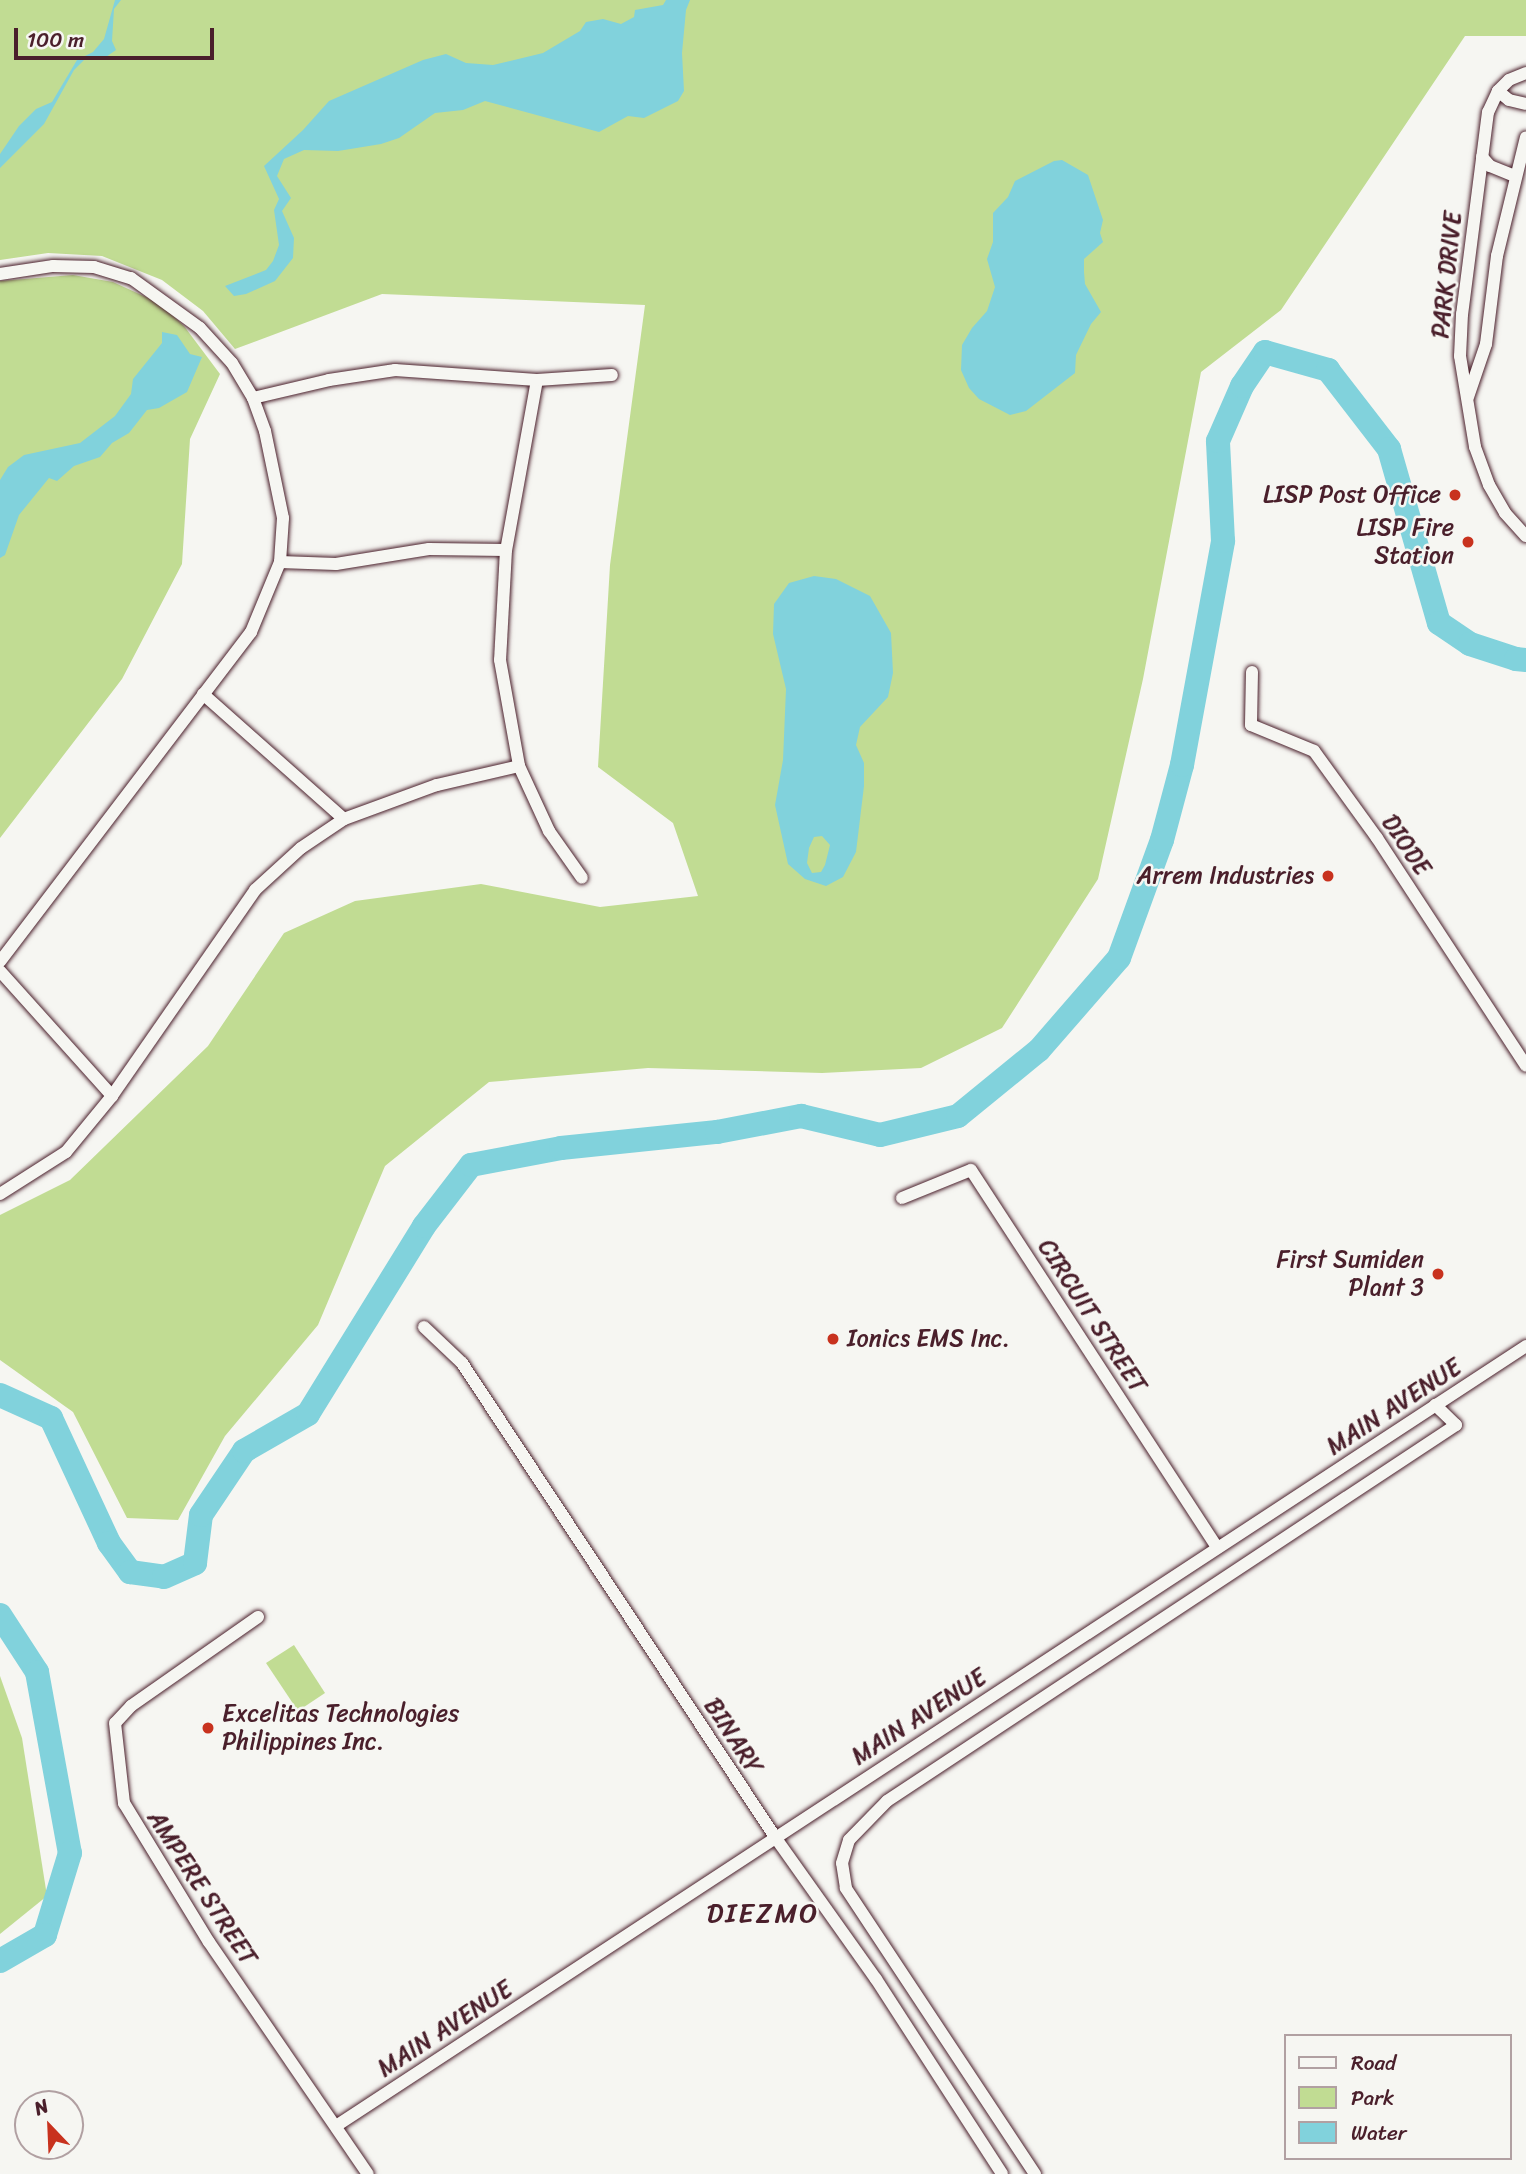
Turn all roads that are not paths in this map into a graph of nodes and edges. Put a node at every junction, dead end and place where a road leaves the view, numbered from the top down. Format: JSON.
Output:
{"nodes":[{"id":1,"x":1526,"y":74,"type":"edge"},
{"id":2,"x":1498,"y":91,"type":"junction"},
{"id":3,"x":1526,"y":104,"type":"edge"},
{"id":4,"x":1526,"y":137,"type":"edge"},
{"id":5,"x":1482,"y":157,"type":"junction"},
{"id":6,"x":1515,"y":176,"type":"junction"},
{"id":7,"x":0,"y":274,"type":"edge"},
{"id":8,"x":612,"y":375,"type":"dead end"},
{"id":9,"x":537,"y":380,"type":"junction"},
{"id":10,"x":253,"y":398,"type":"junction"},
{"id":11,"x":1468,"y":398,"type":"junction"},
{"id":12,"x":1526,"y":536,"type":"edge"},
{"id":13,"x":506,"y":550,"type":"junction"},
{"id":14,"x":279,"y":562,"type":"junction"},
{"id":15,"x":1252,"y":672,"type":"dead end"},
{"id":16,"x":203,"y":694,"type":"junction"},
{"id":17,"x":519,"y":766,"type":"junction"},
{"id":18,"x":344,"y":819,"type":"junction"},
{"id":19,"x":582,"y":878,"type":"dead end"},
{"id":20,"x":0,"y":961,"type":"edge"},
{"id":21,"x":0,"y":971,"type":"edge"},
{"id":22,"x":1526,"y":1066,"type":"edge"},
{"id":23,"x":112,"y":1096,"type":"junction"},
{"id":24,"x":0,"y":1194,"type":"edge"},
{"id":25,"x":902,"y":1198,"type":"dead end"},
{"id":26,"x":424,"y":1327,"type":"dead end"},
{"id":27,"x":1526,"y":1346,"type":"edge"},
{"id":28,"x":1435,"y":1405,"type":"junction"},
{"id":29,"x":1217,"y":1548,"type":"junction"},
{"id":30,"x":258,"y":1617,"type":"dead end"},
{"id":31,"x":775,"y":1837,"type":"junction"},
{"id":32,"x":336,"y":2126,"type":"junction"},
{"id":33,"x":368,"y":2174,"type":"edge"},
{"id":34,"x":1002,"y":2174,"type":"edge"},
{"id":35,"x":1035,"y":2174,"type":"edge"}],
"edges":[{"from":1,"to":2,"type":"street"},
{"from":2,"to":3,"type":"street"},
{"from":2,"to":5,"type":"street","name":"PARK DRIVE"},
{"from":4,"to":6,"type":"street","name":"PARK DRIVE"},
{"from":5,"to":6,"type":"street"},
{"from":5,"to":11,"type":"street","name":"PARK DRIVE"},
{"from":6,"to":11,"type":"street","name":"PARK DRIVE"},
{"from":7,"to":10,"type":"street"},
{"from":8,"to":9,"type":"street"},
{"from":9,"to":10,"type":"street"},
{"from":9,"to":13,"type":"street"},
{"from":10,"to":14,"type":"street"},
{"from":11,"to":12,"type":"street","name":"PARK DRIVE"},
{"from":13,"to":14,"type":"street"},
{"from":13,"to":17,"type":"street"},
{"from":14,"to":16,"type":"street"},
{"from":15,"to":22,"type":"street","name":"DIODE"},
{"from":16,"to":18,"type":"street"},
{"from":16,"to":20,"type":"street"},
{"from":17,"to":18,"type":"street"},
{"from":17,"to":19,"type":"street"},
{"from":18,"to":23,"type":"street"},
{"from":21,"to":23,"type":"street"},
{"from":23,"to":24,"type":"street"},
{"from":25,"to":29,"type":"street","name":"CIRCUIT STREET"},
{"from":26,"to":31,"type":"street","name":"BINARY"},
{"from":27,"to":28,"type":"street","name":"MAIN AVENUE"},
{"from":28,"to":29,"type":"street","name":"MAIN AVENUE"},
{"from":28,"to":35,"type":"street"},
{"from":29,"to":31,"type":"street","name":"MAIN AVENUE"},
{"from":30,"to":32,"type":"street","name":"AMPERE STREET"},
{"from":31,"to":32,"type":"street","name":"MAIN AVENUE"},
{"from":31,"to":34,"type":"street","name":"BINARY"},
{"from":32,"to":33,"type":"street","name":"AMPERE STREET"}]}
